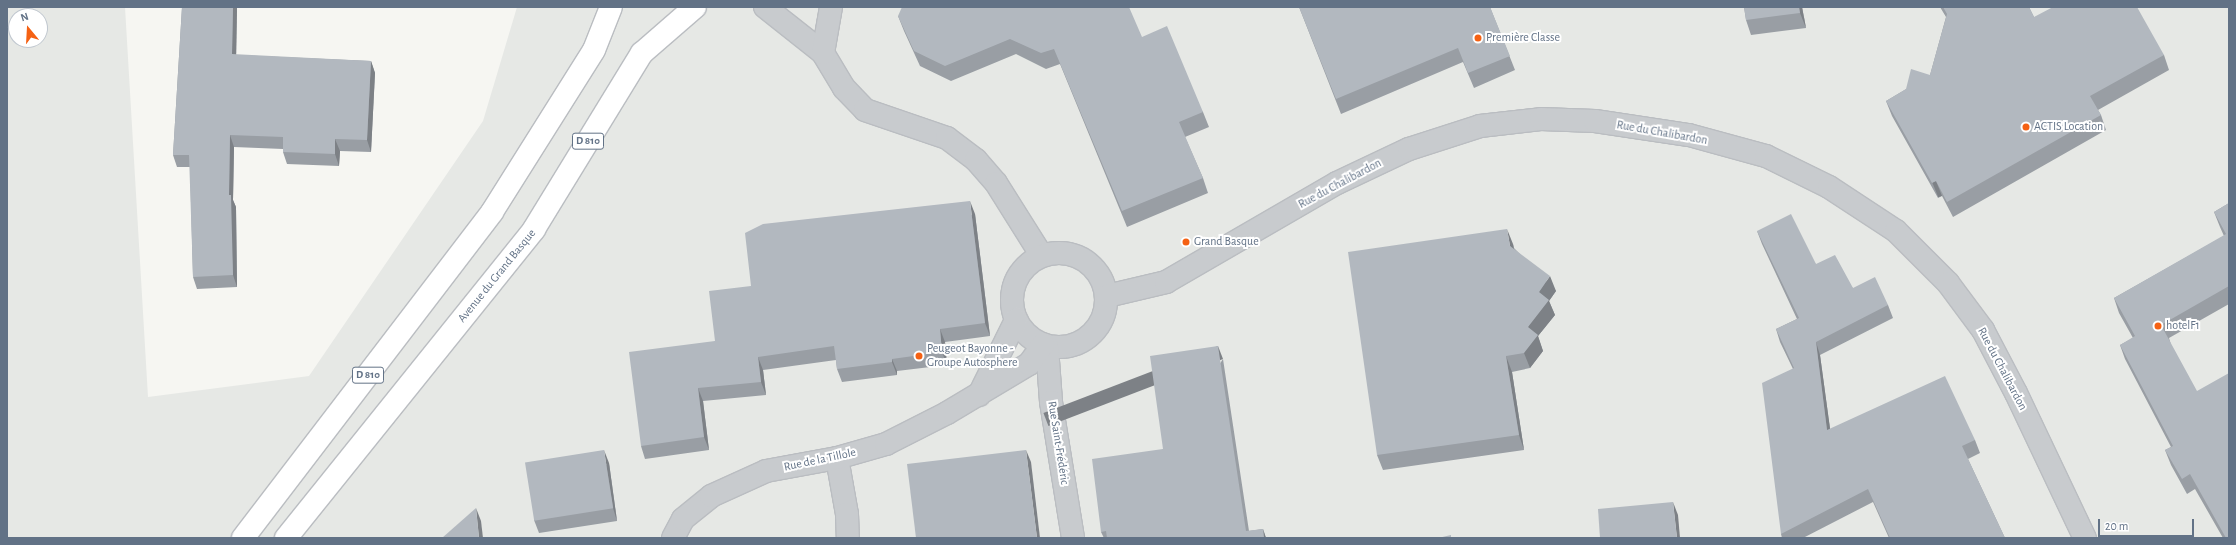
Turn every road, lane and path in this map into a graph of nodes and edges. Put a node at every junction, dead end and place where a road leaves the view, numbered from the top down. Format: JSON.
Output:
{"nodes":[{"id":1,"x":611,"y":7,"type":"edge"},
{"id":2,"x":694,"y":7,"type":"edge"},
{"id":3,"x":765,"y":7,"type":"edge"},
{"id":4,"x":831,"y":7,"type":"edge"},
{"id":5,"x":823,"y":53,"type":"junction"},
{"id":6,"x":1042,"y":256,"type":"junction"},
{"id":7,"x":1107,"y":296,"type":"junction"},
{"id":8,"x":1016,"y":320,"type":"junction"},
{"id":9,"x":1045,"y":346,"type":"junction"},
{"id":10,"x":979,"y":395,"type":"junction"},
{"id":11,"x":837,"y":458,"type":"junction"},
{"id":12,"x":243,"y":538,"type":"edge"},
{"id":13,"x":286,"y":538,"type":"edge"},
{"id":14,"x":673,"y":538,"type":"edge"},
{"id":15,"x":848,"y":538,"type":"edge"},
{"id":16,"x":1073,"y":538,"type":"edge"},
{"id":17,"x":2085,"y":538,"type":"edge"}],
"edges":[{"from":1,"to":12,"type":"main road","number":"D 810"},
{"from":2,"to":13,"type":"main road","name":"Avenue du Grand Basque","number":"D 810"},
{"from":3,"to":5,"type":"street"},
{"from":4,"to":5,"type":"street"},
{"from":5,"to":6,"type":"street"},
{"from":6,"to":7,"type":"street"},
{"from":6,"to":8,"type":"street"},
{"from":7,"to":9,"type":"street"},
{"from":7,"to":17,"type":"street","name":"Rue du Chalibardon"},
{"from":8,"to":9,"type":"street"},
{"from":8,"to":10,"type":"street"},
{"from":9,"to":10,"type":"street","name":"Rue de la Tillole"},
{"from":9,"to":16,"type":"street","name":"Rue Saint-Frédéric"},
{"from":10,"to":11,"type":"street","name":"Rue de la Tillole"},
{"from":11,"to":14,"type":"street","name":"Rue de la Tillole"},
{"from":11,"to":15,"type":"street"}]}
